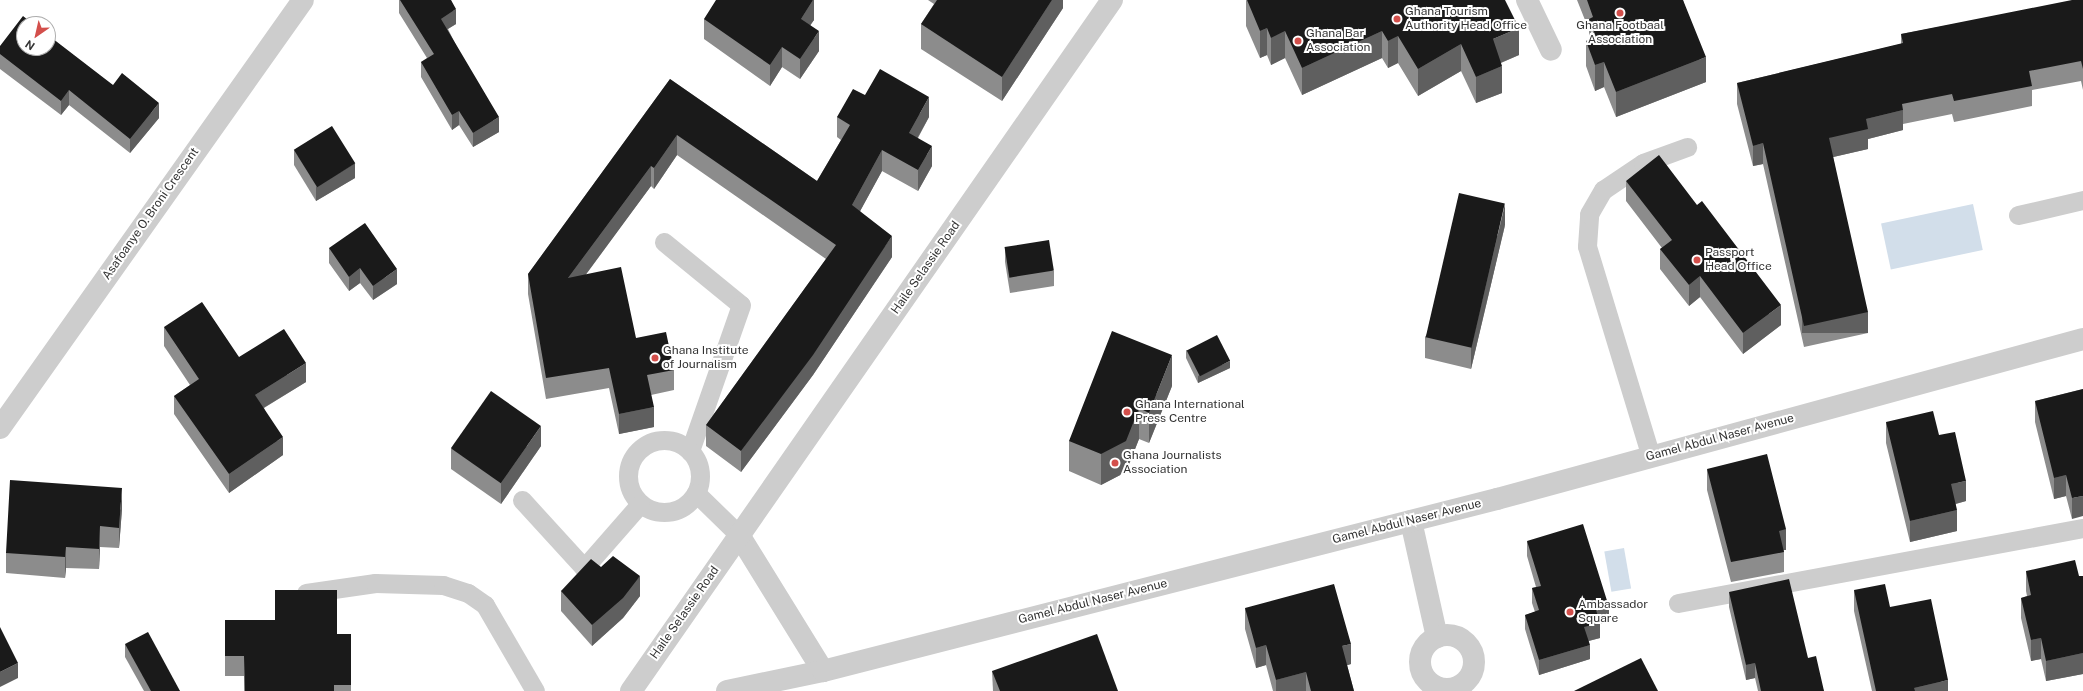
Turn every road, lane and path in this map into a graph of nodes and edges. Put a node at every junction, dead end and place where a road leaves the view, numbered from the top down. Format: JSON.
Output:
{"nodes":[{"id":1,"x":303,"y":0,"type":"edge"},
{"id":2,"x":1112,"y":0,"type":"edge"},
{"id":3,"x":1527,"y":0,"type":"edge"},
{"id":4,"x":1551,"y":50,"type":"dead end"},
{"id":5,"x":1688,"y":147,"type":"dead end"},
{"id":6,"x":2083,"y":200,"type":"edge"},
{"id":7,"x":2018,"y":215,"type":"dead end"},
{"id":8,"x":664,"y":242,"type":"dead end"},
{"id":9,"x":2083,"y":339,"type":"edge"},
{"id":10,"x":0,"y":428,"type":"edge"},
{"id":11,"x":690,"y":450,"type":"junction"},
{"id":12,"x":1651,"y":457,"type":"junction"},
{"id":13,"x":696,"y":494,"type":"junction"},
{"id":14,"x":522,"y":500,"type":"dead end"},
{"id":15,"x":640,"y":504,"type":"junction"},
{"id":16,"x":1411,"y":521,"type":"junction"},
{"id":17,"x":2083,"y":528,"type":"edge"},
{"id":18,"x":739,"y":535,"type":"junction"},
{"id":19,"x":287,"y":596,"type":"edge"},
{"id":20,"x":1678,"y":603,"type":"dead end"},
{"id":21,"x":1438,"y":636,"type":"dead end"},
{"id":22,"x":823,"y":671,"type":"junction"},
{"id":23,"x":535,"y":691,"type":"edge"},
{"id":24,"x":631,"y":691,"type":"edge"},
{"id":25,"x":727,"y":691,"type":"edge"}],
"edges":[{"from":1,"to":10,"type":"street","name":"Asafoanye O. Broni Crescent"},
{"from":2,"to":18,"type":"street","name":"Haile Selassie Road"},
{"from":3,"to":4,"type":"street"},
{"from":5,"to":12,"type":"lane"},
{"from":6,"to":7,"type":"lane"},
{"from":8,"to":11,"type":"lane"},
{"from":9,"to":12,"type":"street","name":"Gamel Abdul Naser Avenue"},
{"from":11,"to":13,"type":"lane"},
{"from":11,"to":15,"type":"lane"},
{"from":12,"to":16,"type":"street","name":"Gamel Abdul Naser Avenue"},
{"from":13,"to":15,"type":"lane"},
{"from":13,"to":18,"type":"lane"},
{"from":14,"to":15,"type":"lane"},
{"from":16,"to":21,"type":"street"},
{"from":16,"to":22,"type":"street","name":"Gamel Abdul Naser Avenue"},
{"from":17,"to":20,"type":"lane"},
{"from":18,"to":22,"type":"street"},
{"from":18,"to":24,"type":"street","name":"Haile Selassie Road"},
{"from":19,"to":23,"type":"lane"},
{"from":22,"to":25,"type":"street","name":"Gamel Abdul Naser Avenue"}]}
